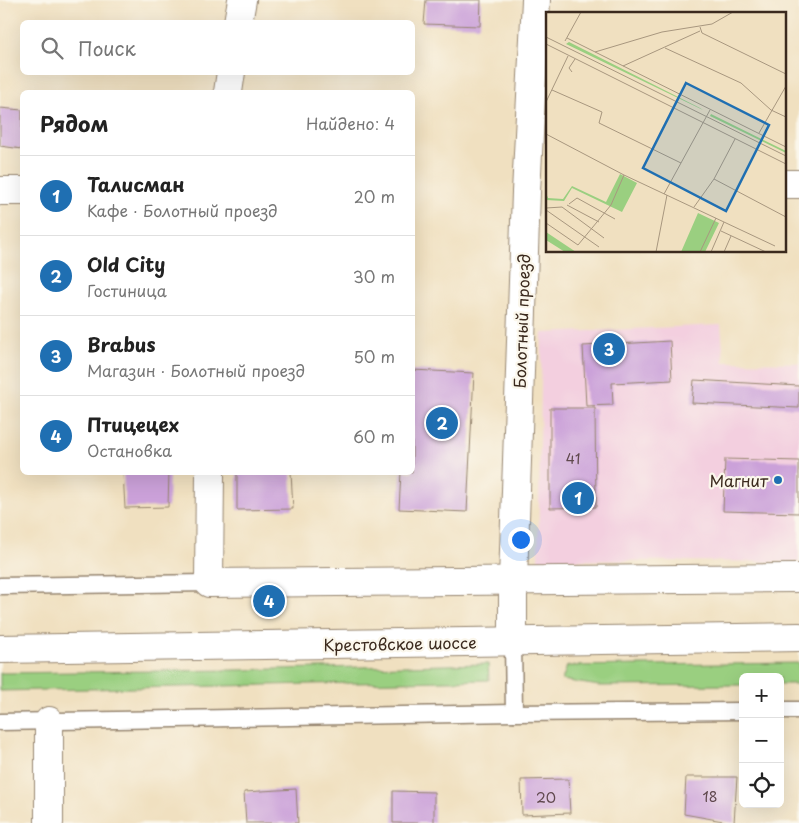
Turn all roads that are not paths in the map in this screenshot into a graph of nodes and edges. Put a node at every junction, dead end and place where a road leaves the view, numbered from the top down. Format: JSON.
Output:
{"nodes":[{"id":1,"x":242,"y":0,"type":"edge"},
{"id":2,"x":536,"y":0,"type":"edge"},
{"id":3,"x":238,"y":20,"type":"edge"},
{"id":4,"x":231,"y":75,"type":"edge"},
{"id":5,"x":228,"y":90,"type":"edge"},
{"id":6,"x":786,"y":184,"type":"edge"},
{"id":7,"x":799,"y":184,"type":"edge"},
{"id":8,"x":0,"y":191,"type":"edge"},
{"id":9,"x":20,"y":191,"type":"edge"},
{"id":10,"x":537,"y":192,"type":"edge"},
{"id":11,"x":210,"y":475,"type":"edge"},
{"id":12,"x":799,"y":578,"type":"edge"},
{"id":13,"x":513,"y":580,"type":"junction"},
{"id":14,"x":209,"y":583,"type":"junction"},
{"id":15,"x":0,"y":586,"type":"edge"},
{"id":16,"x":799,"y":637,"type":"edge"},
{"id":17,"x":513,"y":642,"type":"junction"},
{"id":18,"x":0,"y":649,"type":"edge"},
{"id":19,"x":784,"y":710,"type":"edge"},
{"id":20,"x":799,"y":710,"type":"edge"},
{"id":21,"x":739,"y":711,"type":"edge"},
{"id":22,"x":514,"y":713,"type":"junction"},
{"id":23,"x":49,"y":721,"type":"junction"},
{"id":24,"x":0,"y":722,"type":"edge"},
{"id":25,"x":49,"y":823,"type":"edge"}],
"edges":[{"from":1,"to":3,"type":"street"},
{"from":2,"to":10,"type":"street","name":"Болотный проезд"},
{"from":4,"to":5,"type":"street"},
{"from":6,"to":7,"type":"street"},
{"from":8,"to":9,"type":"street"},
{"from":10,"to":13,"type":"street","name":"Болотный проезд"},
{"from":11,"to":14,"type":"street"},
{"from":12,"to":13,"type":"street"},
{"from":13,"to":14,"type":"street"},
{"from":13,"to":17,"type":"street","name":"Болотный проезд"},
{"from":14,"to":15,"type":"lane"},
{"from":16,"to":17,"type":"street","name":"Крестовское шоссе"},
{"from":17,"to":18,"type":"street","name":"Крестовское шоссе"},
{"from":17,"to":22,"type":"lane"},
{"from":19,"to":20,"type":"lane"},
{"from":21,"to":22,"type":"lane"},
{"from":22,"to":23,"type":"lane"},
{"from":23,"to":24,"type":"lane"},
{"from":23,"to":25,"type":"street"}]}
